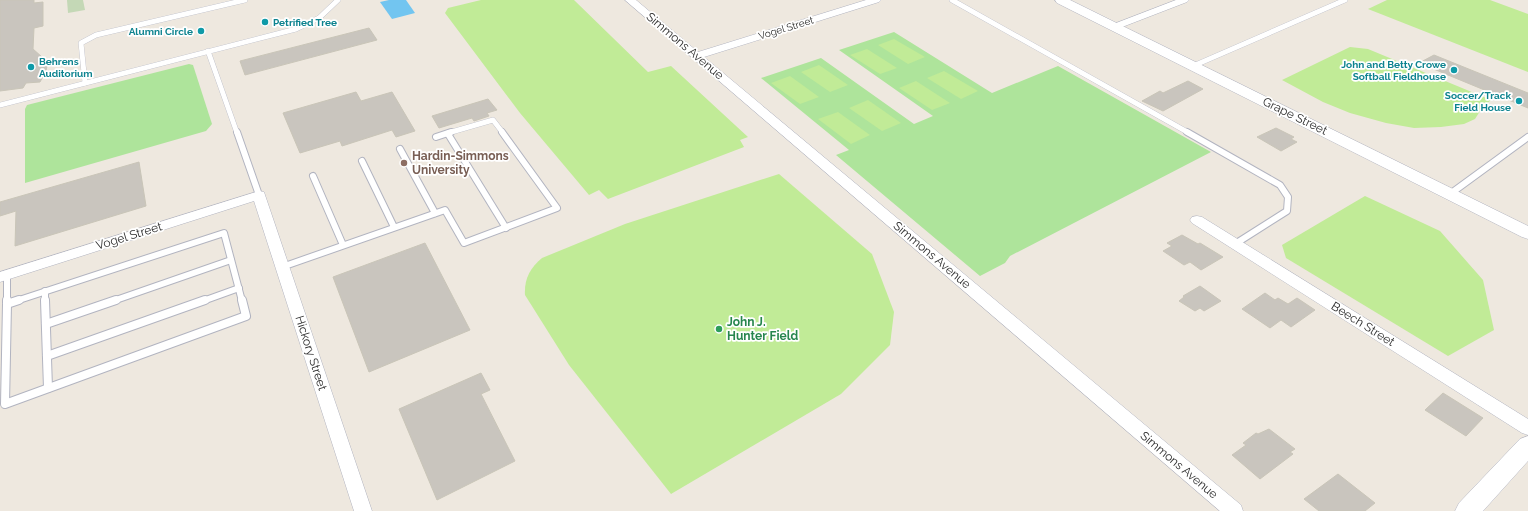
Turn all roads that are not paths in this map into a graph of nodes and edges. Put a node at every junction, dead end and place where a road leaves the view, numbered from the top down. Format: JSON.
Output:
{"nodes":[{"id":1,"x":245,"y":0,"type":"edge"},
{"id":2,"x":338,"y":0,"type":"edge"},
{"id":3,"x":630,"y":0,"type":"edge"},
{"id":4,"x":843,"y":0,"type":"edge"},
{"id":5,"x":876,"y":0,"type":"edge"},
{"id":6,"x":952,"y":0,"type":"edge"},
{"id":7,"x":1061,"y":0,"type":"edge"},
{"id":8,"x":1184,"y":0,"type":"edge"},
{"id":9,"x":1345,"y":0,"type":"edge"},
{"id":10,"x":854,"y":7,"type":"junction"},
{"id":11,"x":1114,"y":27,"type":"junction"},
{"id":12,"x":208,"y":51,"type":"junction"},
{"id":13,"x":696,"y":56,"type":"junction"},
{"id":14,"x":1193,"y":66,"type":"junction"},
{"id":15,"x":85,"y":83,"type":"junction"},
{"id":16,"x":0,"y":104,"type":"edge"},
{"id":17,"x":448,"y":134,"type":"junction"},
{"id":18,"x":436,"y":137,"type":"dead end"},
{"id":19,"x":1528,"y":137,"type":"edge"},
{"id":20,"x":400,"y":149,"type":"dead end"},
{"id":21,"x":362,"y":161,"type":"dead end"},
{"id":22,"x":313,"y":176,"type":"dead end"},
{"id":23,"x":1450,"y":194,"type":"junction"},
{"id":24,"x":259,"y":196,"type":"junction"},
{"id":25,"x":435,"y":213,"type":"junction"},
{"id":26,"x":1197,"y":220,"type":"dead end"},
{"id":27,"x":394,"y":227,"type":"junction"},
{"id":28,"x":506,"y":228,"type":"junction"},
{"id":29,"x":1528,"y":232,"type":"edge"},
{"id":30,"x":1235,"y":244,"type":"junction"},
{"id":31,"x":344,"y":246,"type":"junction"},
{"id":32,"x":231,"y":260,"type":"junction"},
{"id":33,"x":282,"y":267,"type":"junction"},
{"id":34,"x":3,"y":276,"type":"edge"},
{"id":35,"x":238,"y":288,"type":"junction"},
{"id":36,"x":46,"y":291,"type":"junction"},
{"id":37,"x":6,"y":304,"type":"junction"},
{"id":38,"x":46,"y":324,"type":"junction"},
{"id":39,"x":47,"y":356,"type":"junction"},
{"id":40,"x":48,"y":388,"type":"junction"},
{"id":41,"x":1528,"y":428,"type":"edge"},
{"id":42,"x":1528,"y":446,"type":"edge"},
{"id":43,"x":363,"y":511,"type":"edge"},
{"id":44,"x":1234,"y":511,"type":"edge"},
{"id":45,"x":1467,"y":511,"type":"edge"}],
"edges":[{"from":1,"to":15,"type":"lane"},
{"from":2,"to":12,"type":"lane"},
{"from":3,"to":13,"type":"street","name":"Simmons Avenue"},
{"from":4,"to":10,"type":"street"},
{"from":5,"to":10,"type":"street","name":"Vogel Street"},
{"from":6,"to":30,"type":"lane"},
{"from":7,"to":11,"type":"street","name":"Grape Street"},
{"from":8,"to":11,"type":"street"},
{"from":9,"to":14,"type":"lane"},
{"from":10,"to":13,"type":"street","name":"Vogel Street"},
{"from":11,"to":14,"type":"street","name":"Grape Street"},
{"from":12,"to":15,"type":"lane"},
{"from":12,"to":24,"type":"lane"},
{"from":13,"to":44,"type":"street","name":"Simmons Avenue"},
{"from":14,"to":23,"type":"street","name":"Grape Street"},
{"from":15,"to":16,"type":"lane"},
{"from":17,"to":18,"type":"lane"},
{"from":17,"to":28,"type":"lane"},
{"from":17,"to":28,"type":"lane"},
{"from":19,"to":23,"type":"lane"},
{"from":20,"to":25,"type":"lane"},
{"from":21,"to":27,"type":"lane"},
{"from":22,"to":31,"type":"lane"},
{"from":23,"to":29,"type":"street","name":"Grape Street"},
{"from":24,"to":33,"type":"street","name":"Hickory Street"},
{"from":24,"to":34,"type":"street","name":"Vogel Street"},
{"from":25,"to":27,"type":"lane"},
{"from":25,"to":28,"type":"lane"},
{"from":26,"to":30,"type":"street","name":"Beech Street"},
{"from":27,"to":31,"type":"lane"},
{"from":30,"to":41,"type":"street","name":"Beech Street"},
{"from":31,"to":33,"type":"lane"},
{"from":32,"to":35,"type":"lane"},
{"from":32,"to":36,"type":"lane"},
{"from":32,"to":38,"type":"lane"},
{"from":33,"to":43,"type":"street","name":"Hickory Street"},
{"from":34,"to":37,"type":"lane"},
{"from":35,"to":39,"type":"lane"},
{"from":35,"to":40,"type":"lane"},
{"from":36,"to":37,"type":"lane"},
{"from":36,"to":38,"type":"lane"},
{"from":37,"to":40,"type":"lane"},
{"from":38,"to":39,"type":"lane"},
{"from":39,"to":40,"type":"lane"},
{"from":42,"to":45,"type":"street"}]}
